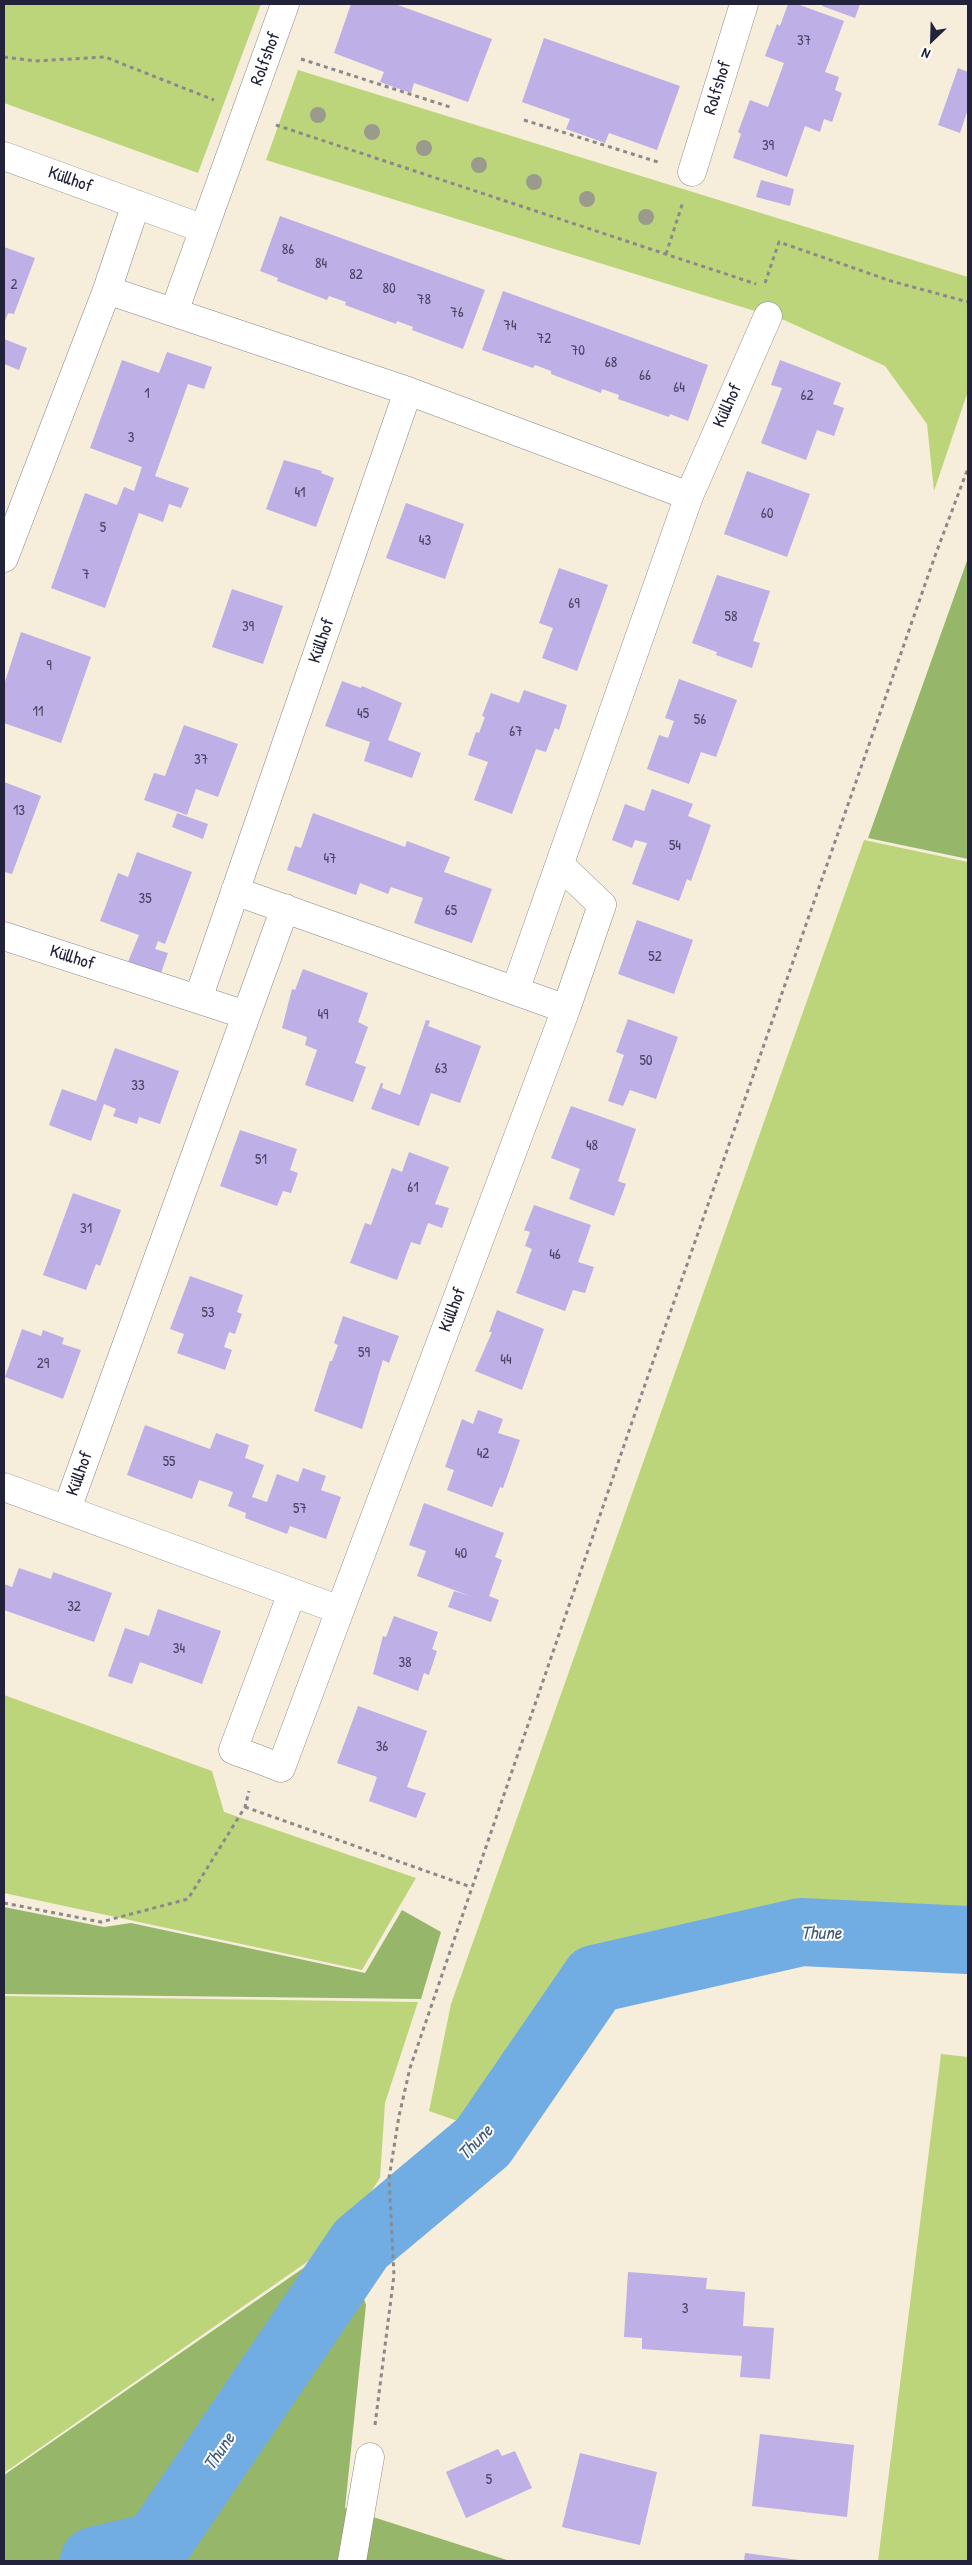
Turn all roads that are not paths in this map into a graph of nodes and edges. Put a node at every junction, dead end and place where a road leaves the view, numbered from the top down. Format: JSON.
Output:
{"nodes":[{"id":1,"x":285,"y":4,"type":"edge"},
{"id":2,"x":744,"y":4,"type":"edge"},
{"id":3,"x":4,"y":156,"type":"edge"},
{"id":4,"x":692,"y":172,"type":"road end"},
{"id":5,"x":136,"y":204,"type":"junction"},
{"id":6,"x":204,"y":229,"type":"junction"},
{"id":7,"x":107,"y":290,"type":"junction"},
{"id":8,"x":174,"y":312,"type":"junction"},
{"id":9,"x":768,"y":316,"type":"dead end"},
{"id":10,"x":408,"y":391,"type":"junction"},
{"id":11,"x":688,"y":496,"type":"junction"},
{"id":12,"x":4,"y":558,"type":"edge"},
{"id":13,"x":560,"y":865,"type":"junction"},
{"id":14,"x":235,"y":891,"type":"junction"},
{"id":15,"x":285,"y":908,"type":"junction"},
{"id":16,"x":4,"y":936,"type":"edge"},
{"id":17,"x":515,"y":991,"type":"junction"},
{"id":18,"x":198,"y":999,"type":"junction"},
{"id":19,"x":566,"y":1009,"type":"junction"},
{"id":20,"x":246,"y":1015,"type":"junction"},
{"id":21,"x":4,"y":1487,"type":"edge"},
{"id":22,"x":67,"y":1509,"type":"junction"},
{"id":23,"x":292,"y":1593,"type":"junction"},
{"id":24,"x":340,"y":1610,"type":"junction"},
{"id":25,"x":370,"y":2457,"type":"road end"},
{"id":26,"x":352,"y":2561,"type":"edge"}],
"edges":[{"from":1,"to":6,"type":"street","name":"Rolfshof"},
{"from":2,"to":4,"type":"street","name":"Rolfshof"},
{"from":3,"to":5,"type":"street","name":"Küllhof"},
{"from":5,"to":6,"type":"street","name":"Küllhof"},
{"from":5,"to":7,"type":"street"},
{"from":6,"to":8,"type":"street"},
{"from":7,"to":8,"type":"street"},
{"from":7,"to":12,"type":"street"},
{"from":8,"to":10,"type":"street"},
{"from":9,"to":11,"type":"street","name":"Küllhof"},
{"from":10,"to":11,"type":"street"},
{"from":10,"to":14,"type":"street","name":"Küllhof"},
{"from":11,"to":13,"type":"street","name":"Küllhof"},
{"from":13,"to":17,"type":"street","name":"Küllhof"},
{"from":13,"to":19,"type":"street","name":"Küllhof"},
{"from":14,"to":15,"type":"street"},
{"from":14,"to":18,"type":"street","name":"Küllhof"},
{"from":15,"to":17,"type":"street"},
{"from":15,"to":20,"type":"street","name":"Küllhof"},
{"from":16,"to":18,"type":"street","name":"Küllhof"},
{"from":17,"to":19,"type":"street"},
{"from":18,"to":20,"type":"street","name":"Küllhof"},
{"from":19,"to":24,"type":"street","name":"Küllhof"},
{"from":20,"to":22,"type":"street","name":"Küllhof"},
{"from":21,"to":22,"type":"street","name":"Küllhof"},
{"from":22,"to":23,"type":"street","name":"Küllhof"},
{"from":23,"to":24,"type":"street","name":"Küllhof"},
{"from":23,"to":24,"type":"street","name":"Küllhof"},
{"from":25,"to":26,"type":"street"}]}
